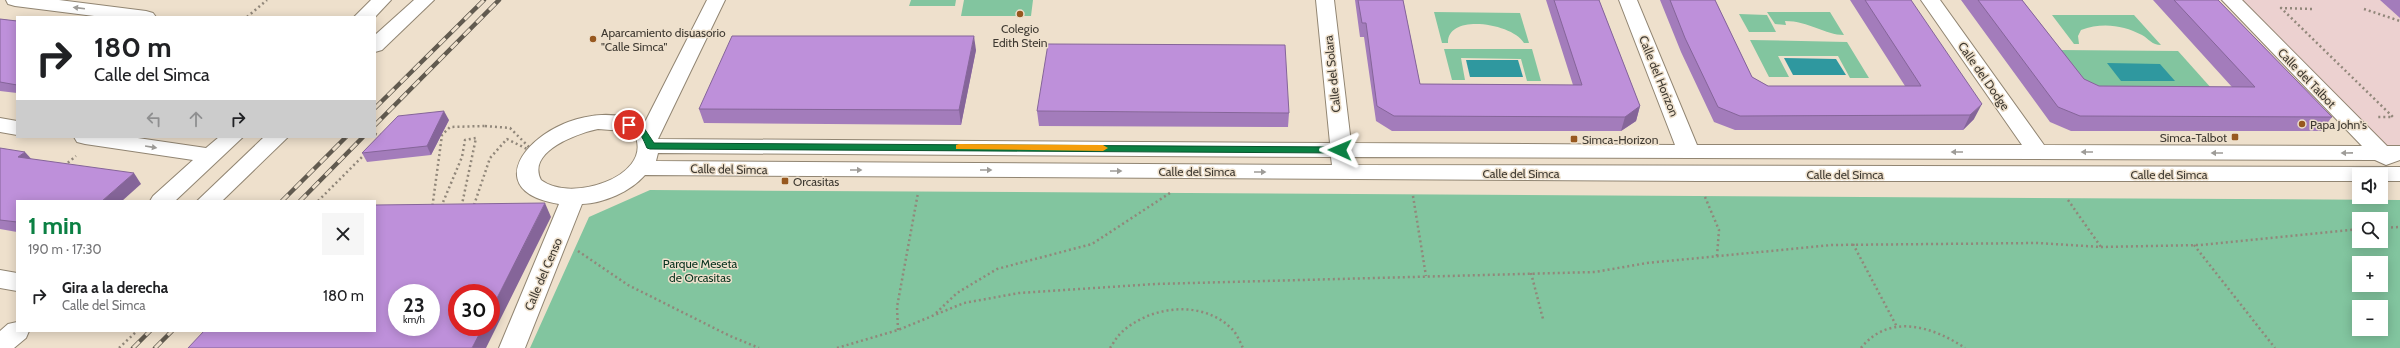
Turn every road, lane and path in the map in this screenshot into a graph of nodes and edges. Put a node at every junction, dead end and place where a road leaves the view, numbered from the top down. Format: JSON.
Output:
{"nodes":[{"id":1,"x":15,"y":0,"type":"edge"},
{"id":2,"x":267,"y":0,"type":"edge"},
{"id":3,"x":382,"y":0,"type":"edge"},
{"id":4,"x":425,"y":0,"type":"edge"},
{"id":5,"x":716,"y":0,"type":"edge"},
{"id":6,"x":1325,"y":0,"type":"edge"},
{"id":7,"x":1628,"y":0,"type":"edge"},
{"id":8,"x":1930,"y":0,"type":"edge"},
{"id":9,"x":2231,"y":0,"type":"edge"},
{"id":10,"x":2312,"y":9,"type":"dead end"},
{"id":11,"x":2364,"y":9,"type":"dead end"},
{"id":12,"x":138,"y":16,"type":"edge"},
{"id":13,"x":247,"y":16,"type":"edge"},
{"id":14,"x":365,"y":16,"type":"edge"},
{"id":15,"x":2400,"y":21,"type":"edge"},
{"id":16,"x":376,"y":45,"type":"edge"},
{"id":17,"x":2377,"y":117,"type":"dead end"},
{"id":18,"x":0,"y":125,"type":"edge"},
{"id":19,"x":16,"y":128,"type":"edge"},
{"id":20,"x":376,"y":134,"type":"edge"},
{"id":21,"x":383,"y":135,"type":"junction"},
{"id":22,"x":388,"y":136,"type":"edge"},
{"id":23,"x":91,"y":138,"type":"edge"},
{"id":24,"x":231,"y":138,"type":"edge"},
{"id":25,"x":276,"y":138,"type":"edge"},
{"id":26,"x":378,"y":141,"type":"edge"},
{"id":27,"x":649,"y":142,"type":"junction"},
{"id":28,"x":1340,"y":150,"type":"junction"},
{"id":29,"x":367,"y":152,"type":"edge"},
{"id":30,"x":1689,"y":152,"type":"junction"},
{"id":31,"x":2038,"y":152,"type":"junction"},
{"id":32,"x":535,"y":153,"type":"junction"},
{"id":33,"x":2390,"y":153,"type":"edge"},
{"id":34,"x":210,"y":156,"type":"junction"},
{"id":35,"x":62,"y":167,"type":"edge"},
{"id":36,"x":642,"y":168,"type":"junction"},
{"id":37,"x":1344,"y":172,"type":"junction"},
{"id":38,"x":2400,"y":173,"type":"edge"},
{"id":39,"x":918,"y":193,"type":"dead end"},
{"id":40,"x":1170,"y":193,"type":"dead end"},
{"id":41,"x":1413,"y":196,"type":"dead end"},
{"id":42,"x":1705,"y":197,"type":"dead end"},
{"id":43,"x":573,"y":198,"type":"junction"},
{"id":44,"x":162,"y":200,"type":"edge"},
{"id":45,"x":209,"y":200,"type":"edge"},
{"id":46,"x":319,"y":200,"type":"edge"},
{"id":47,"x":2068,"y":200,"type":"dead end"},
{"id":48,"x":2400,"y":227,"type":"edge"},
{"id":49,"x":2388,"y":228,"type":"edge"},
{"id":50,"x":2352,"y":230,"type":"edge"},
{"id":51,"x":557,"y":242,"type":"junction"},
{"id":52,"x":1853,"y":244,"type":"junction"},
{"id":53,"x":2194,"y":244,"type":"junction"},
{"id":54,"x":2101,"y":247,"type":"junction"},
{"id":55,"x":1717,"y":256,"type":"junction"},
{"id":56,"x":1531,"y":273,"type":"junction"},
{"id":57,"x":1426,"y":276,"type":"junction"},
{"id":58,"x":0,"y":280,"type":"edge"},
{"id":59,"x":16,"y":282,"type":"edge"},
{"id":60,"x":934,"y":315,"type":"junction"},
{"id":61,"x":1543,"y":319,"type":"dead end"},
{"id":62,"x":1897,"y":326,"type":"junction"},
{"id":63,"x":898,"y":330,"type":"junction"},
{"id":64,"x":16,"y":332,"type":"edge"},
{"id":65,"x":135,"y":332,"type":"edge"},
{"id":66,"x":0,"y":346,"type":"edge"},
{"id":67,"x":119,"y":348,"type":"edge"},
{"id":68,"x":512,"y":348,"type":"edge"},
{"id":69,"x":759,"y":348,"type":"edge"},
{"id":70,"x":837,"y":348,"type":"edge"},
{"id":71,"x":1110,"y":348,"type":"edge"},
{"id":72,"x":1243,"y":348,"type":"edge"},
{"id":73,"x":1861,"y":348,"type":"edge"},
{"id":74,"x":1965,"y":348,"type":"edge"},
{"id":75,"x":2275,"y":348,"type":"edge"}],
"edges":[{"from":12,"to":1,"type":"street","one_way":true},
{"from":2,"to":13,"type":"path"},
{"from":3,"to":14,"type":"street"},
{"from":4,"to":16,"type":"street"},
{"from":5,"to":27,"type":"street"},
{"from":6,"to":28,"type":"street","name":"Calle del Solara"},
{"from":7,"to":30,"type":"street","name":"Calle del Horizon"},
{"from":8,"to":31,"type":"street","name":"Calle del Dodge"},
{"from":9,"to":33,"type":"street","name":"Calle del Talbot"},
{"from":10,"to":17,"type":"path"},
{"from":11,"to":15,"type":"path"},
{"from":18,"to":19,"type":"street"},
{"from":20,"to":21,"type":"path"},
{"from":21,"to":22,"type":"path"},
{"from":21,"to":26,"type":"path"},
{"from":23,"to":34,"type":"street","one_way":true},
{"from":23,"to":35,"type":"path"},
{"from":24,"to":34,"type":"street"},
{"from":25,"to":45,"type":"street"},
{"from":27,"to":28,"type":"street","name":"Calle del Simca"},
{"from":27,"to":32,"type":"street"},
{"from":27,"to":36,"type":"street"},
{"from":28,"to":30,"type":"street","name":"Calle del Simca"},
{"from":28,"to":37,"type":"street","name":"Calle del Solara"},
{"from":29,"to":46,"type":"path"},
{"from":31,"to":30,"type":"street","name":"Calle del Simca","one_way":true},
{"from":33,"to":31,"type":"street","name":"Calle del Simca","one_way":true},
{"from":32,"to":32,"type":"path"},
{"from":32,"to":43,"type":"street"},
{"from":33,"to":38,"type":"street","name":"Calle del Talbot"},
{"from":34,"to":44,"type":"street"},
{"from":36,"to":37,"type":"street","name":"Calle del Simca","one_way":true},
{"from":36,"to":43,"type":"street"},
{"from":37,"to":38,"type":"street","name":"Calle del Simca"},
{"from":39,"to":63,"type":"path"},
{"from":40,"to":60,"type":"path"},
{"from":41,"to":57,"type":"path"},
{"from":42,"to":55,"type":"path"},
{"from":43,"to":51,"type":"street","name":"Calle del Censo"},
{"from":47,"to":54,"type":"path"},
{"from":48,"to":49,"type":"path"},
{"from":50,"to":53,"type":"path"},
{"from":51,"to":68,"type":"street","name":"Calle del Censo"},
{"from":51,"to":69,"type":"path"},
{"from":52,"to":54,"type":"path"},
{"from":52,"to":55,"type":"path"},
{"from":52,"to":62,"type":"path"},
{"from":53,"to":54,"type":"path"},
{"from":53,"to":75,"type":"path"},
{"from":55,"to":56,"type":"path"},
{"from":56,"to":57,"type":"path"},
{"from":56,"to":61,"type":"path"},
{"from":57,"to":60,"type":"path"},
{"from":58,"to":59,"type":"street"},
{"from":60,"to":63,"type":"path"},
{"from":62,"to":73,"type":"path"},
{"from":62,"to":74,"type":"path"},
{"from":63,"to":70,"type":"path"},
{"from":64,"to":66,"type":"street"},
{"from":65,"to":67,"type":"path"},
{"from":71,"to":72,"type":"path"}]}
